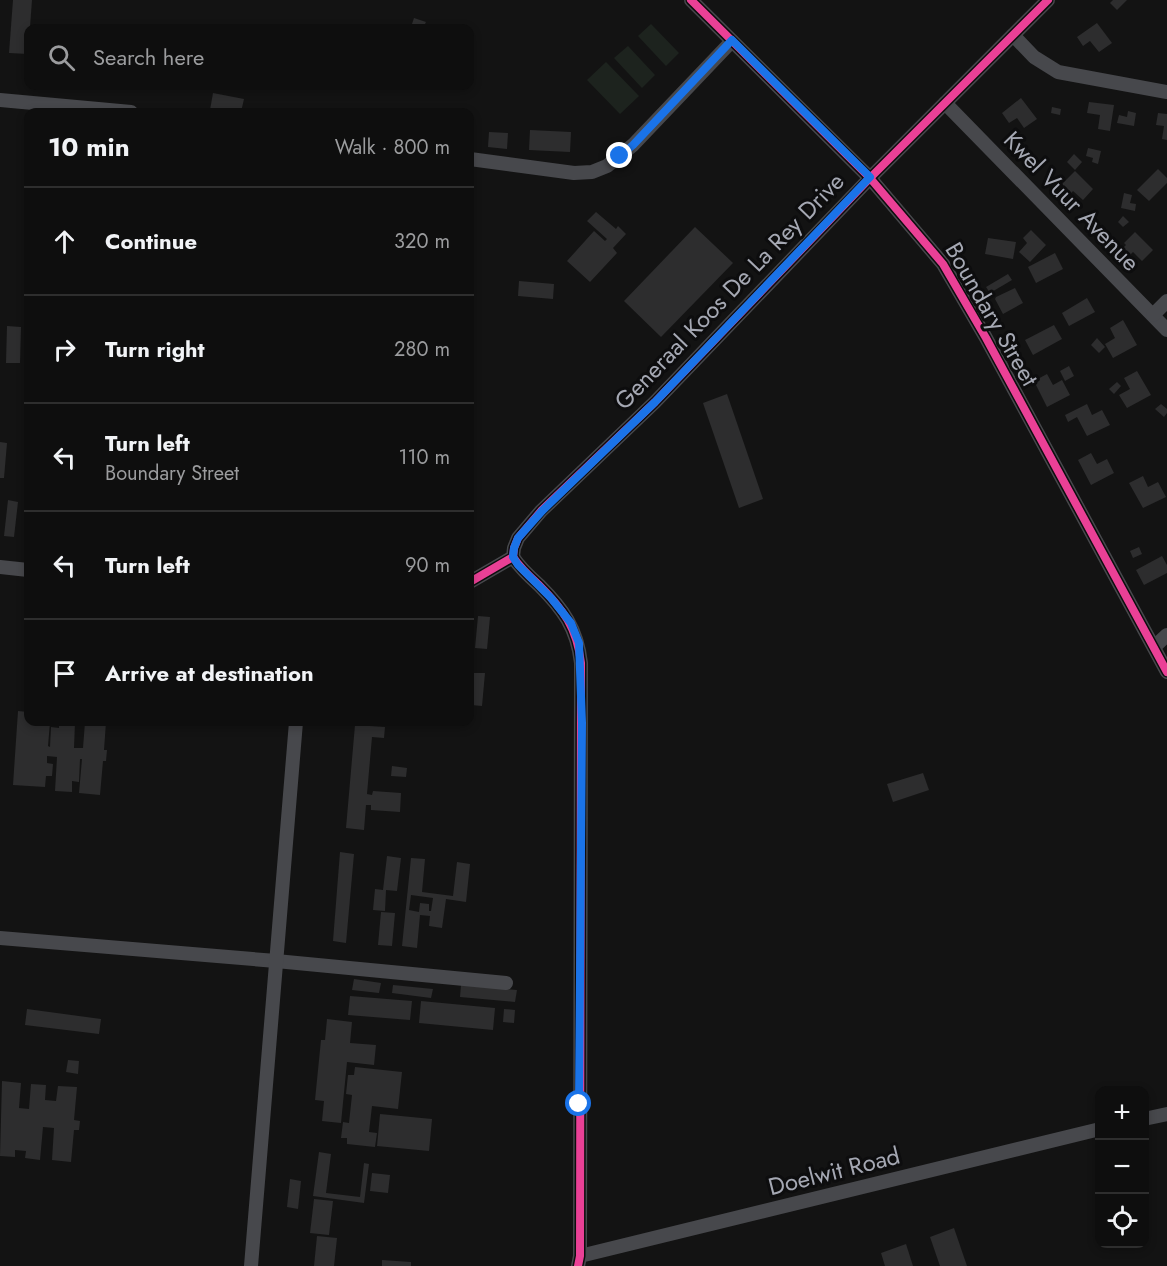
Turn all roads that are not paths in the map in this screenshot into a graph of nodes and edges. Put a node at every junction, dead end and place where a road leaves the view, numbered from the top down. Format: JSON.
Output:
{"nodes":[{"id":1,"x":691,"y":0,"type":"edge"},
{"id":2,"x":1048,"y":0,"type":"edge"},
{"id":3,"x":1013,"y":35,"type":"junction"},
{"id":4,"x":732,"y":40,"type":"junction"},
{"id":5,"x":1167,"y":92,"type":"edge"},
{"id":6,"x":0,"y":100,"type":"edge"},
{"id":7,"x":945,"y":103,"type":"junction"},
{"id":8,"x":93,"y":108,"type":"edge"},
{"id":9,"x":474,"y":160,"type":"edge"},
{"id":10,"x":870,"y":177,"type":"junction"},
{"id":11,"x":1167,"y":301,"type":"edge"},
{"id":12,"x":1153,"y":315,"type":"junction"},
{"id":13,"x":1167,"y":330,"type":"edge"},
{"id":14,"x":513,"y":557,"type":"junction"},
{"id":15,"x":0,"y":567,"type":"edge"},
{"id":16,"x":24,"y":570,"type":"edge"},
{"id":17,"x":474,"y":580,"type":"edge"},
{"id":18,"x":1167,"y":635,"type":"edge"},
{"id":19,"x":1154,"y":647,"type":"junction"},
{"id":20,"x":1167,"y":672,"type":"edge"},
{"id":21,"x":296,"y":726,"type":"edge"},
{"id":22,"x":0,"y":938,"type":"edge"},
{"id":23,"x":276,"y":960,"type":"junction"},
{"id":24,"x":506,"y":983,"type":"dead end"},
{"id":25,"x":1167,"y":1114,"type":"edge"},
{"id":26,"x":1149,"y":1118,"type":"edge"},
{"id":27,"x":1095,"y":1131,"type":"edge"},
{"id":28,"x":579,"y":1261,"type":"edge"},
{"id":29,"x":251,"y":1266,"type":"edge"}],
"edges":[{"from":1,"to":4,"type":"street","name":"Boundary Street"},
{"from":2,"to":3,"type":"street","name":"Generaal Koos De La Rey Drive"},
{"from":3,"to":5,"type":"street"},
{"from":3,"to":7,"type":"street","name":"Generaal Koos De La Rey Drive"},
{"from":4,"to":9,"type":"street"},
{"from":4,"to":10,"type":"street","name":"Boundary Street"},
{"from":6,"to":8,"type":"street"},
{"from":7,"to":10,"type":"street","name":"Generaal Koos De La Rey Drive"},
{"from":7,"to":12,"type":"street","name":"Kwel Vuur Avenue"},
{"from":10,"to":14,"type":"street","name":"Generaal Koos De La Rey Drive"},
{"from":10,"to":19,"type":"street","name":"Boundary Street"},
{"from":11,"to":12,"type":"street"},
{"from":12,"to":13,"type":"street","name":"Kwel Vuur Avenue"},
{"from":14,"to":17,"type":"street"},
{"from":14,"to":28,"type":"street"},
{"from":15,"to":16,"type":"street"},
{"from":18,"to":19,"type":"street"},
{"from":19,"to":20,"type":"street","name":"Boundary Street"},
{"from":21,"to":23,"type":"street"},
{"from":22,"to":23,"type":"street"},
{"from":23,"to":24,"type":"street"},
{"from":23,"to":29,"type":"street"},
{"from":25,"to":26,"type":"street"},
{"from":27,"to":28,"type":"street","name":"Doelwit Road"}]}
